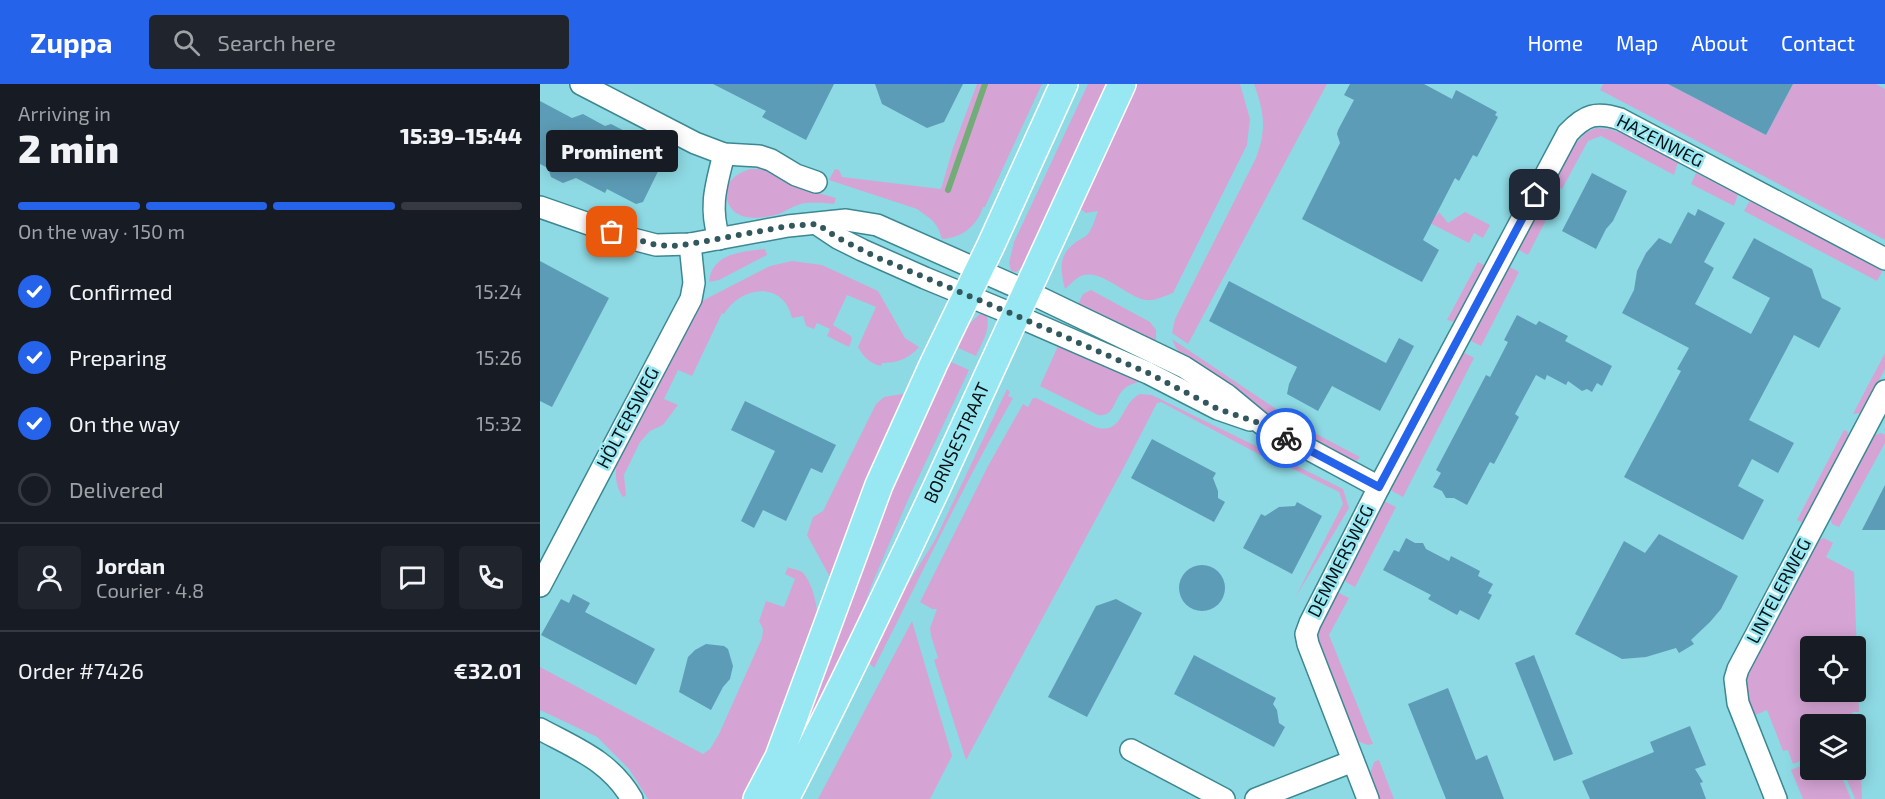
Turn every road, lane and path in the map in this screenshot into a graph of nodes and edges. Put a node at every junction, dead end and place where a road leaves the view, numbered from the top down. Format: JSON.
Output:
{"nodes":[{"id":1,"x":581,"y":84,"type":"edge"},
{"id":2,"x":1065,"y":84,"type":"edge"},
{"id":3,"x":1122,"y":84,"type":"edge"},
{"id":4,"x":724,"y":154,"type":"junction"},
{"id":5,"x":816,"y":182,"type":"dead end"},
{"id":6,"x":540,"y":207,"type":"edge"},
{"id":7,"x":817,"y":224,"type":"junction"},
{"id":8,"x":719,"y":239,"type":"junction"},
{"id":9,"x":690,"y":244,"type":"junction"},
{"id":10,"x":1885,"y":259,"type":"edge"},
{"id":11,"x":979,"y":270,"type":"junction"},
{"id":12,"x":967,"y":296,"type":"junction"},
{"id":13,"x":1023,"y":304,"type":"junction"},
{"id":14,"x":1885,"y":391,"type":"edge"},
{"id":15,"x":1379,"y":487,"type":"junction"},
{"id":16,"x":540,"y":586,"type":"edge"},
{"id":17,"x":540,"y":729,"type":"edge"},
{"id":18,"x":1131,"y":750,"type":"dead end"},
{"id":19,"x":1353,"y":761,"type":"junction"},
{"id":20,"x":632,"y":799,"type":"edge"},
{"id":21,"x":757,"y":799,"type":"edge"},
{"id":22,"x":785,"y":799,"type":"edge"},
{"id":23,"x":1224,"y":799,"type":"edge"},
{"id":24,"x":1256,"y":799,"type":"edge"},
{"id":25,"x":1368,"y":799,"type":"edge"},
{"id":26,"x":1776,"y":799,"type":"edge"}],
"edges":[{"from":1,"to":4,"type":"street"},
{"from":2,"to":11,"type":"main road"},
{"from":3,"to":13,"type":"main road","name":"BORNSESTRAAT"},
{"from":4,"to":5,"type":"street"},
{"from":4,"to":8,"type":"street"},
{"from":6,"to":9,"type":"street"},
{"from":7,"to":8,"type":"street"},
{"from":7,"to":11,"type":"street"},
{"from":7,"to":12,"type":"street"},
{"from":8,"to":9,"type":"street"},
{"from":9,"to":16,"type":"street","name":"HÖLTERSWEG"},
{"from":10,"to":15,"type":"street","name":"HAZENWEG"},
{"from":11,"to":12,"type":"main road"},
{"from":11,"to":13,"type":"street"},
{"from":12,"to":13,"type":"street"},
{"from":12,"to":21,"type":"main road"},
{"from":13,"to":15,"type":"street","name":"DEMMERSWEG"},
{"from":13,"to":22,"type":"main road","name":"BORNSESTRAAT"},
{"from":14,"to":26,"type":"street","name":"LINTELERWEG"},
{"from":15,"to":19,"type":"street","name":"DEMMERSWEG"},
{"from":17,"to":20,"type":"street"},
{"from":18,"to":23,"type":"street"},
{"from":19,"to":24,"type":"street"},
{"from":19,"to":25,"type":"street","name":"DEMMERSWEG"}]}
